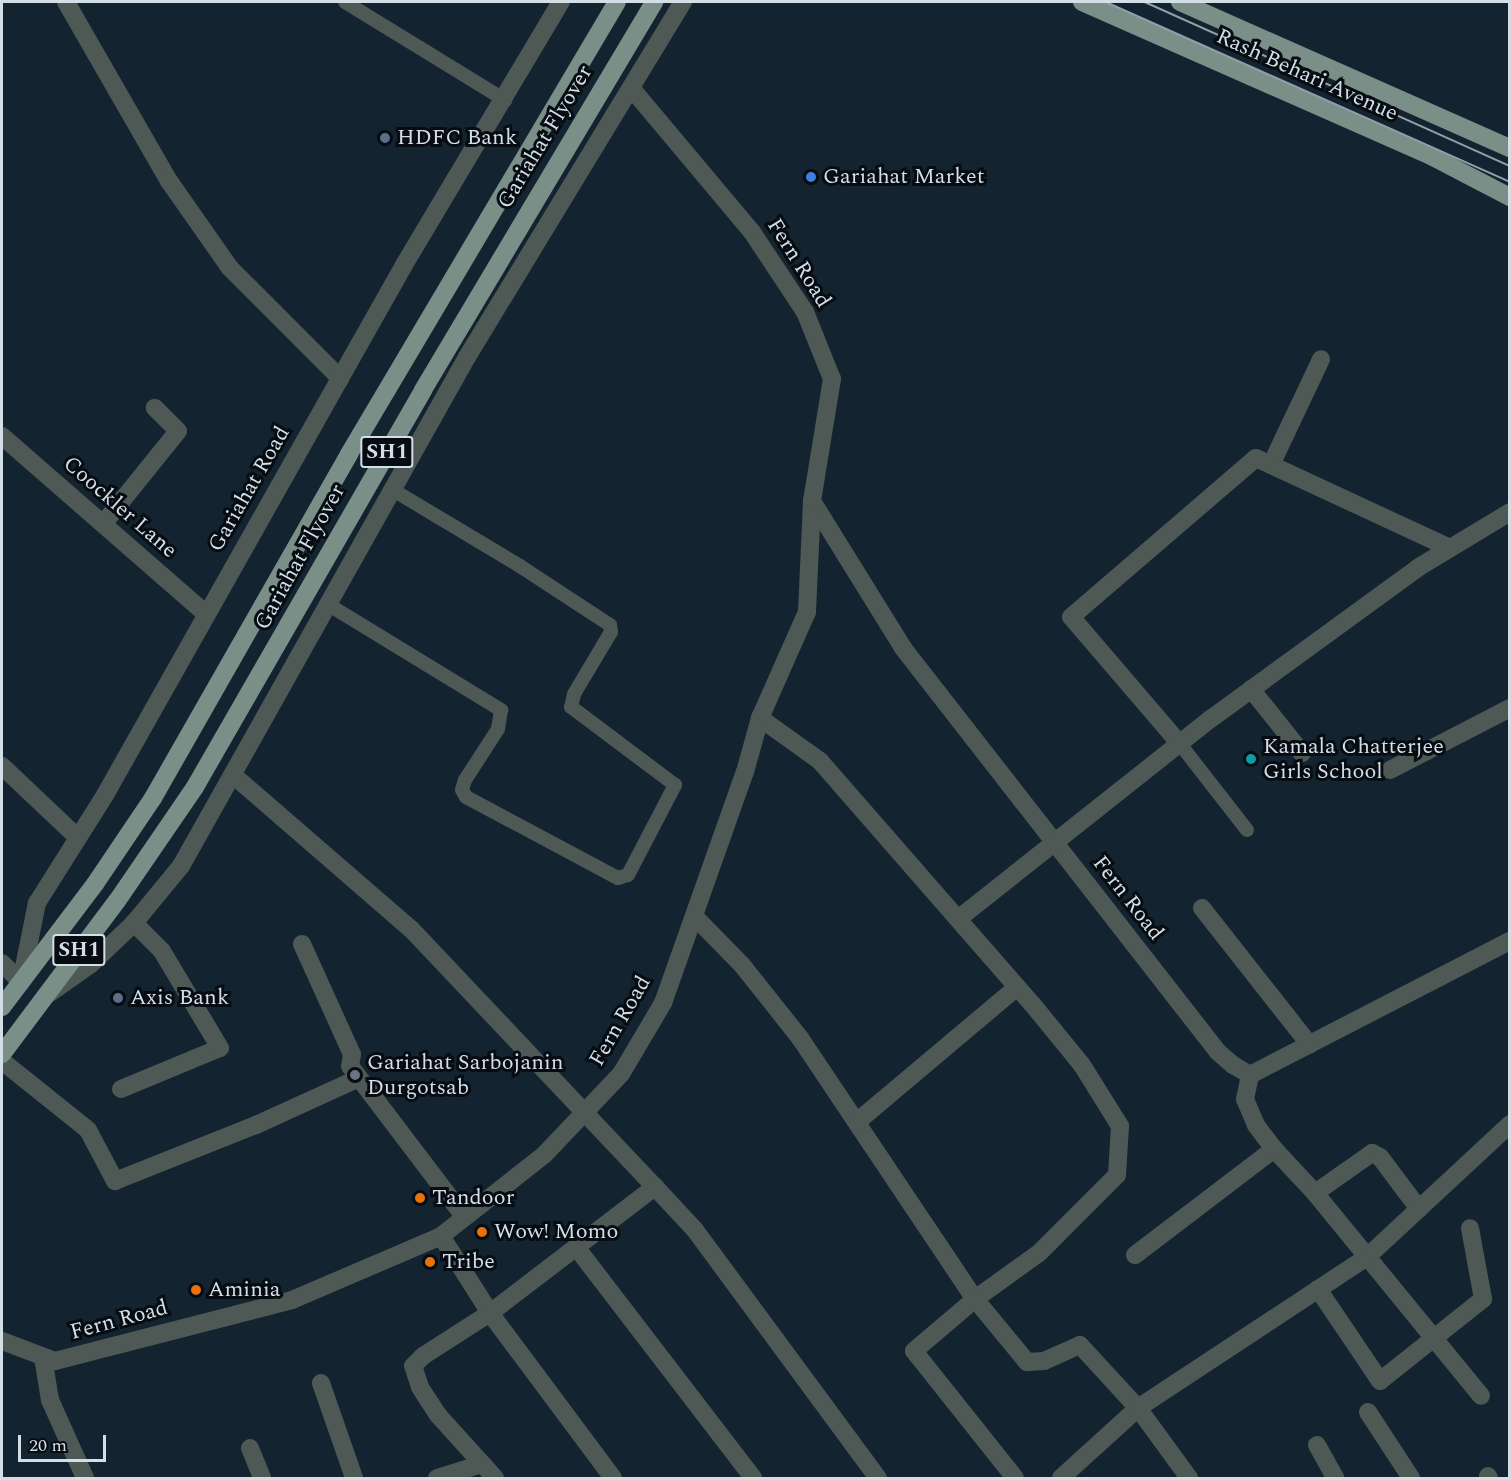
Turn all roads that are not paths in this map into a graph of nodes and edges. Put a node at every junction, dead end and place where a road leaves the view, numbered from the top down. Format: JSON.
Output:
{"nodes":[{"id":1,"x":66,"y":2,"type":"edge"},
{"id":2,"x":345,"y":2,"type":"edge"},
{"id":3,"x":561,"y":2,"type":"edge"},
{"id":4,"x":617,"y":2,"type":"edge"},
{"id":5,"x":654,"y":2,"type":"edge"},
{"id":6,"x":683,"y":2,"type":"edge"},
{"id":7,"x":1082,"y":2,"type":"edge"},
{"id":8,"x":1180,"y":2,"type":"edge"},
{"id":9,"x":631,"y":88,"type":"junction"},
{"id":10,"x":505,"y":100,"type":"junction"},
{"id":11,"x":1509,"y":148,"type":"edge"},
{"id":12,"x":1509,"y":197,"type":"edge"},
{"id":13,"x":1321,"y":359,"type":"dead end"},
{"id":14,"x":340,"y":378,"type":"junction"},
{"id":15,"x":155,"y":408,"type":"dead end"},
{"id":16,"x":2,"y":436,"type":"edge"},
{"id":17,"x":1271,"y":465,"type":"junction"},
{"id":18,"x":393,"y":490,"type":"junction"},
{"id":19,"x":812,"y":501,"type":"junction"},
{"id":20,"x":1509,"y":512,"type":"edge"},
{"id":21,"x":103,"y":525,"type":"junction"},
{"id":22,"x":1448,"y":547,"type":"junction"},
{"id":23,"x":329,"y":605,"type":"junction"},
{"id":24,"x":206,"y":614,"type":"junction"},
{"id":25,"x":1251,"y":689,"type":"junction"},
{"id":26,"x":1509,"y":708,"type":"edge"},
{"id":27,"x":760,"y":718,"type":"junction"},
{"id":28,"x":1180,"y":744,"type":"junction"},
{"id":29,"x":1302,"y":753,"type":"dead end"},
{"id":30,"x":2,"y":766,"type":"edge"},
{"id":31,"x":1390,"y":770,"type":"dead end"},
{"id":32,"x":233,"y":775,"type":"junction"},
{"id":33,"x":1248,"y":830,"type":"dead end"},
{"id":34,"x":77,"y":837,"type":"junction"},
{"id":35,"x":1052,"y":842,"type":"junction"},
{"id":36,"x":1202,"y":908,"type":"dead end"},
{"id":37,"x":694,"y":916,"type":"junction"},
{"id":38,"x":958,"y":920,"type":"junction"},
{"id":39,"x":134,"y":923,"type":"junction"},
{"id":40,"x":1509,"y":941,"type":"edge"},
{"id":41,"x":302,"y":944,"type":"dead end"},
{"id":42,"x":2,"y":963,"type":"edge"},
{"id":43,"x":21,"y":982,"type":"junction"},
{"id":44,"x":1017,"y":987,"type":"junction"},
{"id":45,"x":42,"y":999,"type":"junction"},
{"id":46,"x":2,"y":1007,"type":"edge"},
{"id":47,"x":1310,"y":1045,"type":"junction"},
{"id":48,"x":2,"y":1054,"type":"edge"},
{"id":49,"x":2,"y":1061,"type":"edge"},
{"id":50,"x":1250,"y":1075,"type":"junction"},
{"id":51,"x":359,"y":1078,"type":"junction"},
{"id":52,"x":121,"y":1089,"type":"dead end"},
{"id":53,"x":585,"y":1111,"type":"junction"},
{"id":54,"x":858,"y":1121,"type":"junction"},
{"id":55,"x":1509,"y":1124,"type":"edge"},
{"id":56,"x":1274,"y":1149,"type":"junction"},
{"id":57,"x":655,"y":1187,"type":"junction"},
{"id":58,"x":1315,"y":1193,"type":"junction"},
{"id":59,"x":1419,"y":1209,"type":"junction"},
{"id":60,"x":464,"y":1216,"type":"junction"},
{"id":61,"x":1470,"y":1228,"type":"dead end"},
{"id":62,"x":441,"y":1236,"type":"junction"},
{"id":63,"x":576,"y":1247,"type":"junction"},
{"id":64,"x":1135,"y":1255,"type":"dead end"},
{"id":65,"x":1367,"y":1257,"type":"junction"},
{"id":66,"x":1318,"y":1289,"type":"junction"},
{"id":67,"x":975,"y":1299,"type":"junction"},
{"id":68,"x":490,"y":1313,"type":"junction"},
{"id":69,"x":2,"y":1341,"type":"edge"},
{"id":70,"x":1433,"y":1341,"type":"junction"},
{"id":71,"x":43,"y":1357,"type":"junction"},
{"id":72,"x":321,"y":1383,"type":"dead end"},
{"id":73,"x":1481,"y":1396,"type":"dead end"},
{"id":74,"x":1138,"y":1408,"type":"junction"},
{"id":75,"x":1368,"y":1412,"type":"dead end"},
{"id":76,"x":1317,"y":1445,"type":"dead end"},
{"id":77,"x":249,"y":1448,"type":"dead end"},
{"id":78,"x":482,"y":1464,"type":"junction"},
{"id":79,"x":85,"y":1479,"type":"edge"},
{"id":80,"x":262,"y":1479,"type":"edge"},
{"id":81,"x":354,"y":1479,"type":"edge"},
{"id":82,"x":437,"y":1479,"type":"edge"},
{"id":83,"x":495,"y":1479,"type":"edge"},
{"id":84,"x":613,"y":1479,"type":"edge"},
{"id":85,"x":753,"y":1479,"type":"edge"},
{"id":86,"x":878,"y":1479,"type":"edge"},
{"id":87,"x":1015,"y":1479,"type":"edge"},
{"id":88,"x":1061,"y":1479,"type":"edge"},
{"id":89,"x":1189,"y":1479,"type":"edge"},
{"id":90,"x":1335,"y":1479,"type":"edge"},
{"id":91,"x":1411,"y":1479,"type":"edge"}],
"edges":[{"from":1,"to":14,"type":"street"},
{"from":2,"to":10,"type":"lane"},
{"from":3,"to":10,"type":"street","name":"Gariahat Road"},
{"from":4,"to":43,"type":"main road","name":"Gariahat Flyover","number":"SH1"},
{"from":5,"to":45,"type":"main road","name":"Gariahat Flyover","number":"SH1"},
{"from":6,"to":9,"type":"street"},
{"from":7,"to":12,"type":"main road","name":"Rash Behari Avenue"},
{"from":8,"to":11,"type":"main road","name":"Rash Behari Avenue"},
{"from":9,"to":18,"type":"street"},
{"from":9,"to":19,"type":"street","name":"Fern Road"},
{"from":10,"to":14,"type":"street","name":"Gariahat Road"},
{"from":13,"to":17,"type":"street"},
{"from":14,"to":24,"type":"street","name":"Gariahat Road"},
{"from":15,"to":21,"type":"street"},
{"from":16,"to":21,"type":"street","name":"Coockler Lane"},
{"from":17,"to":22,"type":"street"},
{"from":17,"to":28,"type":"street"},
{"from":18,"to":23,"type":"street"},
{"from":18,"to":23,"type":"lane"},
{"from":19,"to":27,"type":"street","name":"Fern Road"},
{"from":19,"to":35,"type":"street","name":"Fern Road"},
{"from":20,"to":22,"type":"street"},
{"from":21,"to":24,"type":"street","name":"Coockler Lane"},
{"from":22,"to":25,"type":"street"},
{"from":23,"to":32,"type":"street"},
{"from":24,"to":34,"type":"street","name":"Gariahat Road"},
{"from":25,"to":28,"type":"street"},
{"from":25,"to":29,"type":"street"},
{"from":26,"to":31,"type":"street"},
{"from":27,"to":37,"type":"street","name":"Fern Road"},
{"from":27,"to":38,"type":"street"},
{"from":28,"to":33,"type":"lane"},
{"from":28,"to":35,"type":"street"},
{"from":30,"to":34,"type":"street"},
{"from":32,"to":39,"type":"street"},
{"from":32,"to":53,"type":"street"},
{"from":34,"to":43,"type":"street","name":"Gariahat Road"},
{"from":35,"to":38,"type":"street"},
{"from":35,"to":50,"type":"street","name":"Fern Road"},
{"from":36,"to":47,"type":"street"},
{"from":37,"to":53,"type":"street","name":"Fern Road"},
{"from":37,"to":54,"type":"street"},
{"from":38,"to":44,"type":"street"},
{"from":39,"to":45,"type":"street"},
{"from":39,"to":52,"type":"street"},
{"from":40,"to":47,"type":"street"},
{"from":41,"to":51,"type":"street"},
{"from":42,"to":43,"type":"street"},
{"from":43,"to":46,"type":"main road","name":"Gariahat Road","number":"SH1"},
{"from":44,"to":54,"type":"street"},
{"from":44,"to":67,"type":"street"},
{"from":45,"to":48,"type":"main road","number":"SH1"},
{"from":47,"to":50,"type":"street"},
{"from":49,"to":51,"type":"street"},
{"from":50,"to":56,"type":"street"},
{"from":51,"to":60,"type":"street"},
{"from":53,"to":57,"type":"street"},
{"from":53,"to":60,"type":"street","name":"Fern Road"},
{"from":54,"to":67,"type":"street"},
{"from":55,"to":59,"type":"street"},
{"from":56,"to":58,"type":"street"},
{"from":56,"to":64,"type":"street"},
{"from":57,"to":63,"type":"street"},
{"from":57,"to":86,"type":"street"},
{"from":58,"to":59,"type":"street"},
{"from":58,"to":65,"type":"street"},
{"from":59,"to":65,"type":"street"},
{"from":60,"to":62,"type":"street","name":"Fern Road"},
{"from":61,"to":70,"type":"street"},
{"from":62,"to":68,"type":"street"},
{"from":62,"to":71,"type":"street","name":"Fern Road"},
{"from":63,"to":68,"type":"street"},
{"from":63,"to":85,"type":"street"},
{"from":65,"to":66,"type":"street"},
{"from":65,"to":70,"type":"street"},
{"from":66,"to":70,"type":"street"},
{"from":66,"to":74,"type":"street"},
{"from":67,"to":74,"type":"street"},
{"from":67,"to":87,"type":"street"},
{"from":68,"to":78,"type":"street"},
{"from":68,"to":84,"type":"street"},
{"from":69,"to":71,"type":"street","name":"Fern Road"},
{"from":70,"to":73,"type":"street"},
{"from":71,"to":79,"type":"street"},
{"from":72,"to":81,"type":"street"},
{"from":74,"to":88,"type":"street"},
{"from":74,"to":89,"type":"street"},
{"from":75,"to":91,"type":"street"},
{"from":76,"to":90,"type":"street"},
{"from":77,"to":80,"type":"street"},
{"from":78,"to":82,"type":"street"},
{"from":78,"to":83,"type":"street"}]}
